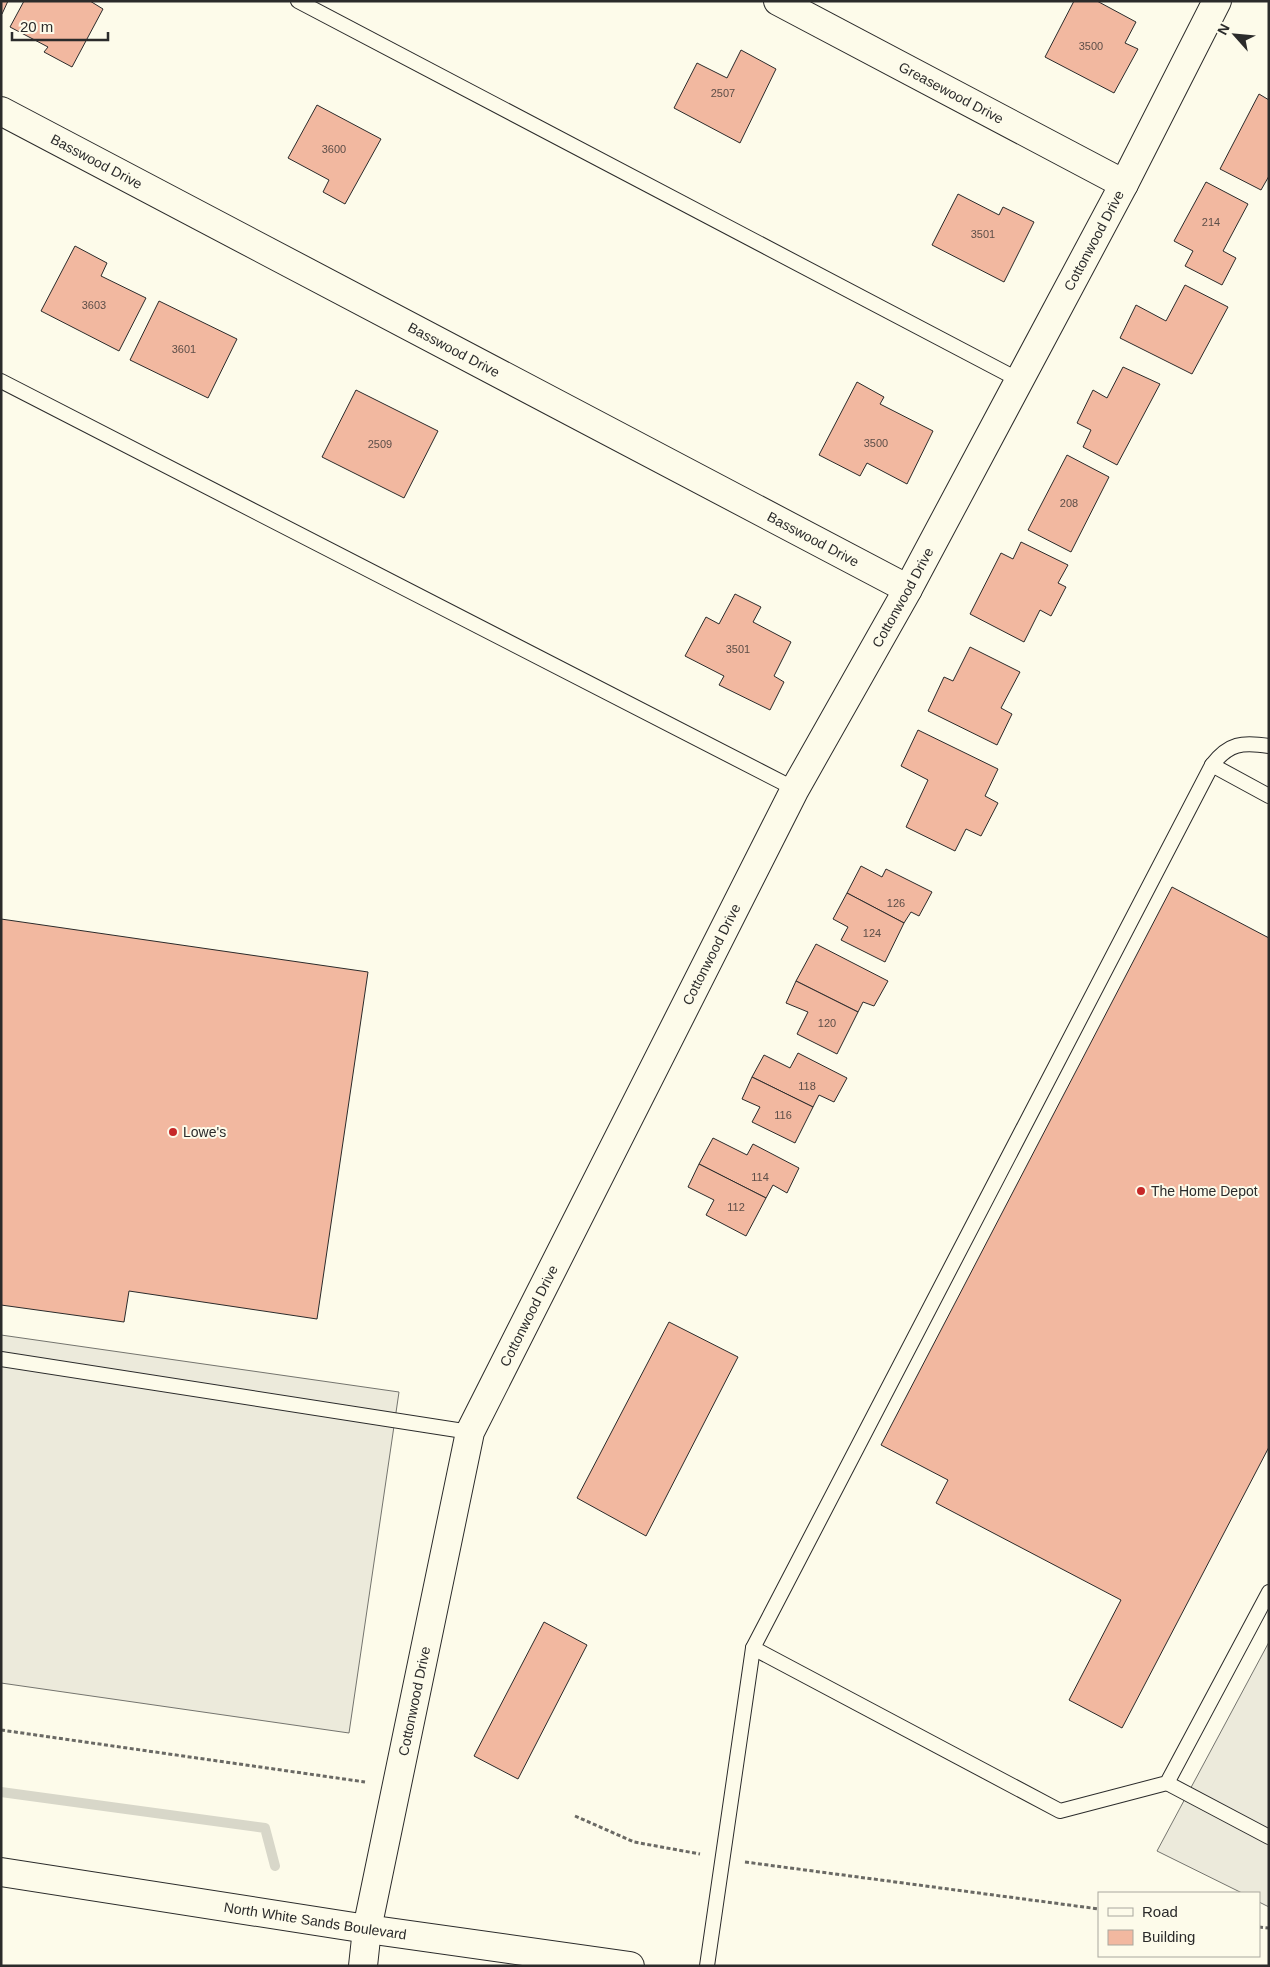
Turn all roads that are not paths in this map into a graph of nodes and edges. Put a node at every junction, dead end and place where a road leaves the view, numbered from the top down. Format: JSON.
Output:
{"nodes":[{"id":1,"x":298,"y":1,"type":"edge"},
{"id":2,"x":778,"y":1,"type":"edge"},
{"id":3,"x":1217,"y":1,"type":"edge"},
{"id":4,"x":1,"y":111,"type":"edge"},
{"id":5,"x":1124,"y":184,"type":"junction"},
{"id":6,"x":1019,"y":380,"type":"junction"},
{"id":7,"x":1,"y":381,"type":"edge"},
{"id":8,"x":908,"y":589,"type":"junction"},
{"id":9,"x":1269,"y":746,"type":"edge"},
{"id":10,"x":1212,"y":765,"type":"junction"},
{"id":11,"x":795,"y":789,"type":"junction"},
{"id":12,"x":1269,"y":796,"type":"edge"},
{"id":13,"x":1,"y":1359,"type":"edge"},
{"id":14,"x":470,"y":1432,"type":"junction"},
{"id":15,"x":1269,"y":1592,"type":"edge"},
{"id":16,"x":752,"y":1648,"type":"junction"},
{"id":17,"x":1167,"y":1782,"type":"junction"},
{"id":18,"x":1269,"y":1837,"type":"edge"},
{"id":19,"x":1,"y":1872,"type":"edge"},
{"id":20,"x":367,"y":1929,"type":"junction"},
{"id":21,"x":363,"y":1966,"type":"edge"},
{"id":22,"x":630,"y":1966,"type":"edge"},
{"id":23,"x":707,"y":1966,"type":"edge"}],
"edges":[{"from":1,"to":6,"type":"lane"},
{"from":2,"to":5,"type":"street","name":"Greasewood Drive"},
{"from":3,"to":5,"type":"street","name":"Cottonwood Drive"},
{"from":4,"to":8,"type":"street","name":"Basswood Drive"},
{"from":5,"to":6,"type":"street","name":"Cottonwood Drive"},
{"from":6,"to":8,"type":"street","name":"Cottonwood Drive"},
{"from":7,"to":11,"type":"lane"},
{"from":8,"to":11,"type":"street","name":"Cottonwood Drive"},
{"from":9,"to":10,"type":"lane"},
{"from":10,"to":12,"type":"lane"},
{"from":10,"to":16,"type":"lane"},
{"from":11,"to":14,"type":"street","name":"Cottonwood Drive"},
{"from":13,"to":14,"type":"lane"},
{"from":14,"to":20,"type":"street","name":"Cottonwood Drive"},
{"from":15,"to":17,"type":"lane"},
{"from":16,"to":17,"type":"lane"},
{"from":16,"to":23,"type":"lane"},
{"from":17,"to":18,"type":"lane"},
{"from":19,"to":20,"type":"street","name":"North White Sands Boulevard"},
{"from":20,"to":21,"type":"street","name":"Cottonwood Drive"},
{"from":20,"to":22,"type":"street","name":"North White Sands Boulevard"}]}
